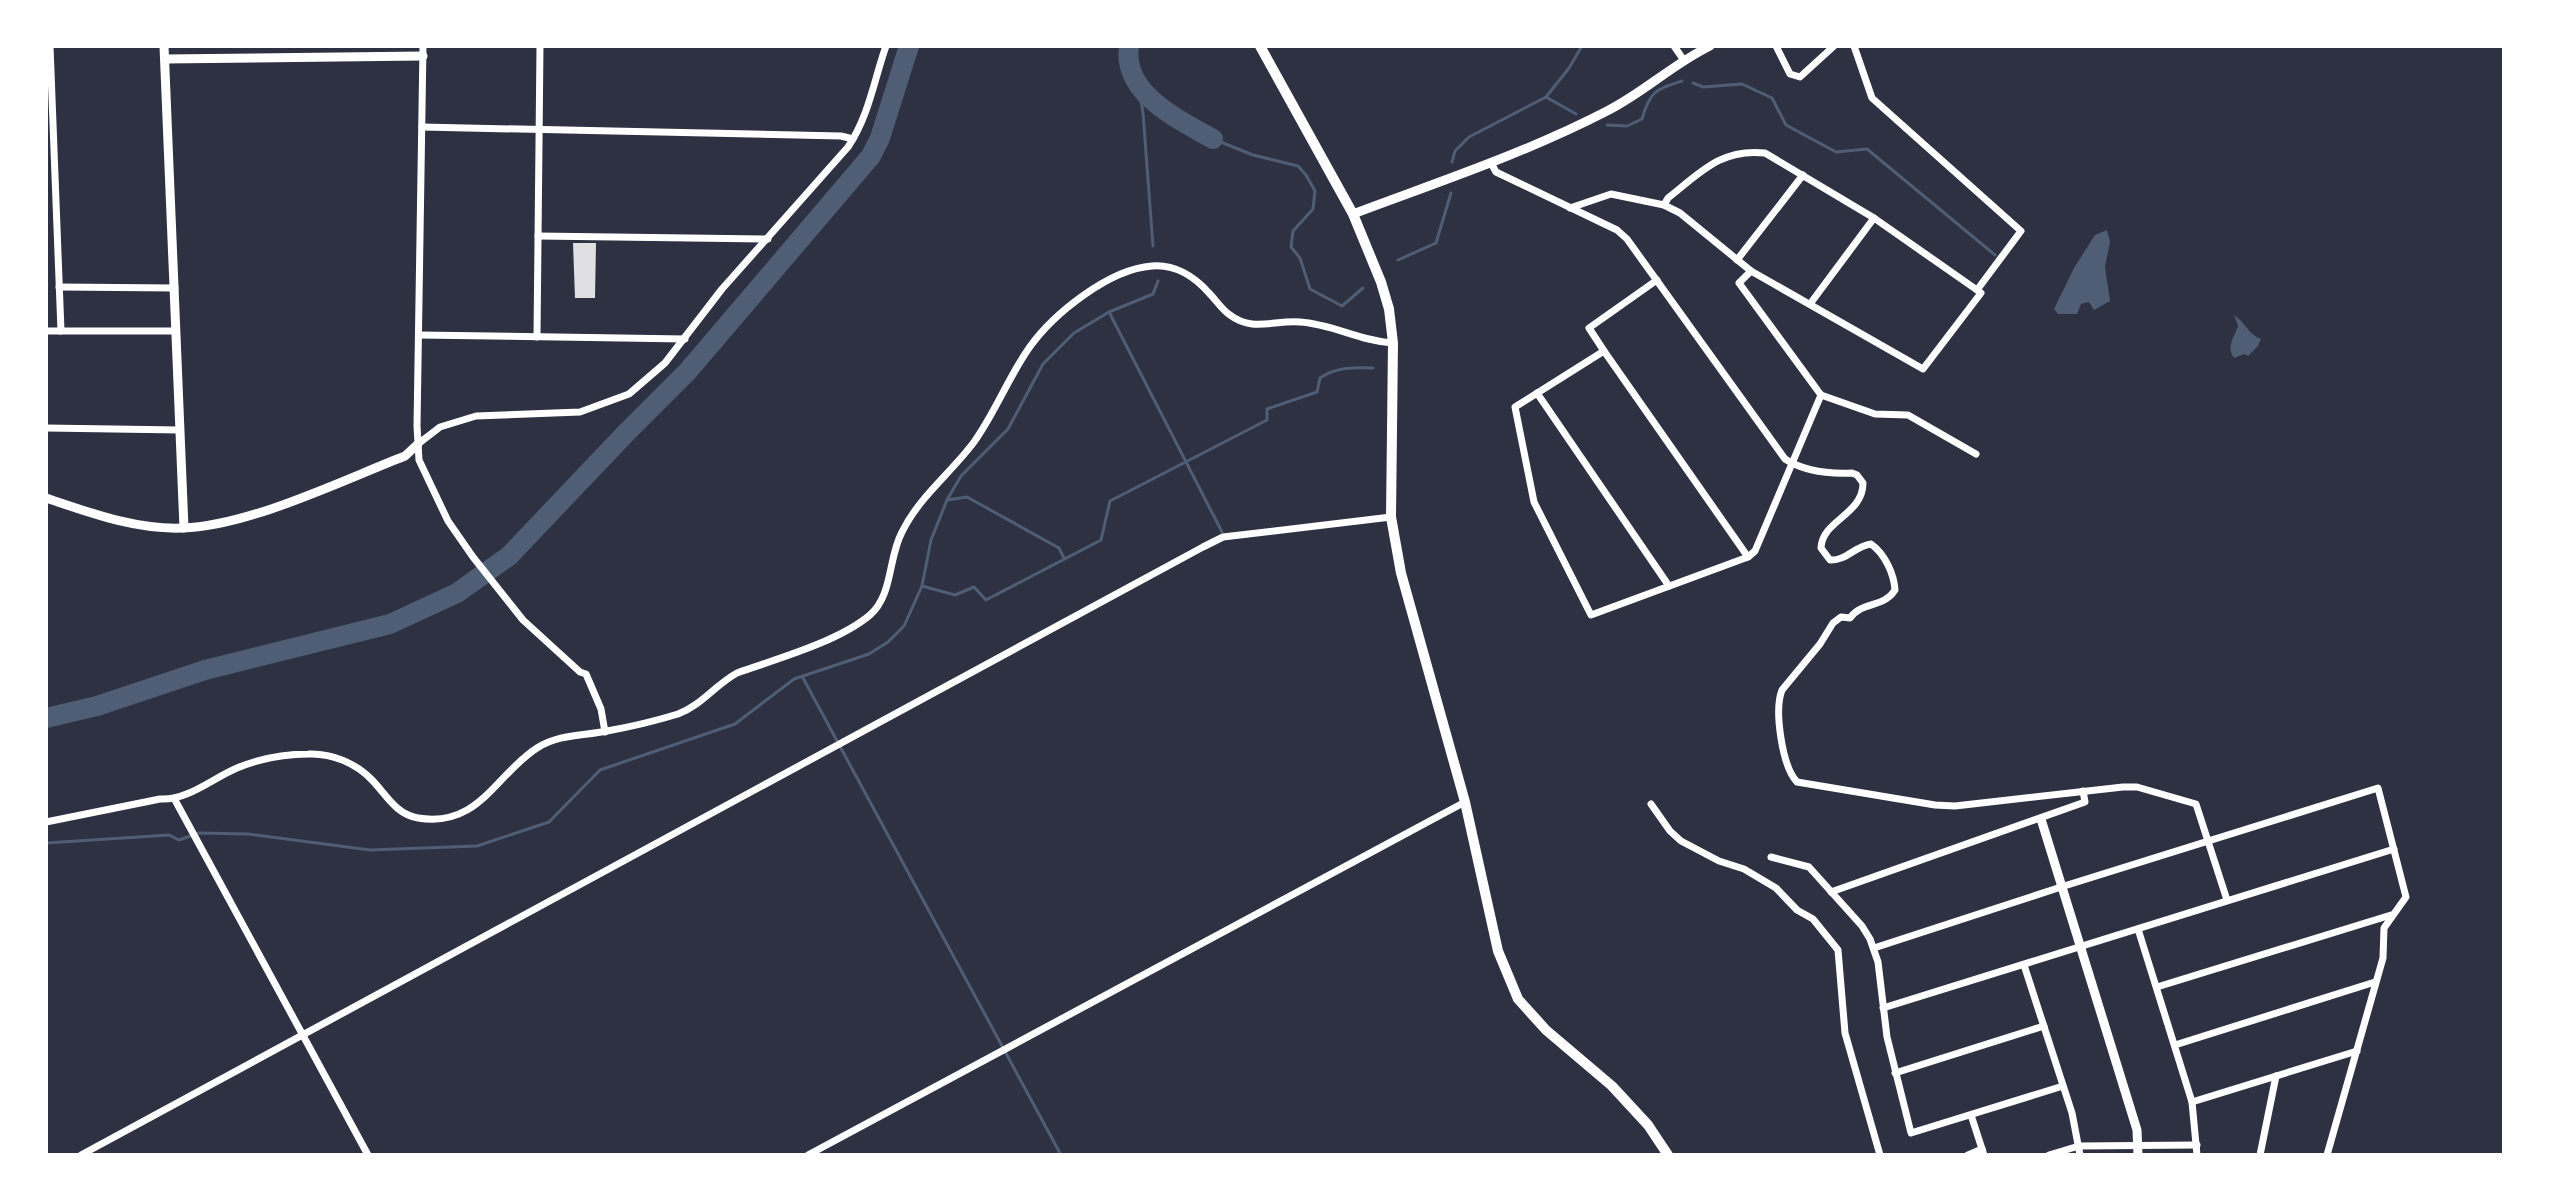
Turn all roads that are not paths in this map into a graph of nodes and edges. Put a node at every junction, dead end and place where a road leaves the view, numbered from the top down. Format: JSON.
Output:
{"nodes":[{"id":1,"x":50,"y":46,"type":"edge"},
{"id":2,"x":164,"y":46,"type":"edge"},
{"id":3,"x":540,"y":46,"type":"edge"},
{"id":4,"x":886,"y":46,"type":"edge"},
{"id":5,"x":1260,"y":46,"type":"edge"},
{"id":6,"x":1674,"y":46,"type":"edge"},
{"id":7,"x":1710,"y":46,"type":"edge"},
{"id":8,"x":1776,"y":46,"type":"edge"},
{"id":9,"x":1834,"y":46,"type":"edge"},
{"id":10,"x":1854,"y":46,"type":"edge"},
{"id":11,"x":423,"y":51,"type":"edge"},
{"id":12,"x":165,"y":59,"type":"junction"},
{"id":13,"x":1683,"y":59,"type":"junction"},
{"id":14,"x":422,"y":127,"type":"junction"},
{"id":15,"x":539,"y":129,"type":"junction"},
{"id":16,"x":853,"y":139,"type":"junction"},
{"id":17,"x":1491,"y":163,"type":"junction"},
{"id":18,"x":1803,"y":175,"type":"junction"},
{"id":19,"x":1664,"y":205,"type":"junction"},
{"id":20,"x":1570,"y":208,"type":"junction"},
{"id":21,"x":1353,"y":214,"type":"junction"},
{"id":22,"x":1874,"y":218,"type":"junction"},
{"id":23,"x":538,"y":236,"type":"junction"},
{"id":24,"x":768,"y":239,"type":"junction"},
{"id":25,"x":1737,"y":260,"type":"junction"},
{"id":26,"x":1751,"y":271,"type":"junction"},
{"id":27,"x":1657,"y":280,"type":"junction"},
{"id":28,"x":59,"y":287,"type":"junction"},
{"id":29,"x":175,"y":288,"type":"junction"},
{"id":30,"x":1977,"y":290,"type":"junction"},
{"id":31,"x":1810,"y":304,"type":"junction"},
{"id":32,"x":46,"y":331,"type":"edge"},
{"id":33,"x":61,"y":331,"type":"junction"},
{"id":34,"x":176,"y":331,"type":"junction"},
{"id":35,"x":419,"y":335,"type":"junction"},
{"id":36,"x":537,"y":337,"type":"junction"},
{"id":37,"x":685,"y":339,"type":"junction"},
{"id":38,"x":1393,"y":343,"type":"junction"},
{"id":39,"x":1604,"y":351,"type":"junction"},
{"id":40,"x":1537,"y":393,"type":"junction"},
{"id":41,"x":1821,"y":395,"type":"junction"},
{"id":42,"x":46,"y":428,"type":"edge"},
{"id":43,"x":180,"y":430,"type":"junction"},
{"id":44,"x":418,"y":444,"type":"junction"},
{"id":45,"x":1976,"y":454,"type":"dead end"},
{"id":46,"x":1792,"y":464,"type":"junction"},
{"id":47,"x":46,"y":498,"type":"edge"},
{"id":48,"x":1391,"y":517,"type":"junction"},
{"id":49,"x":184,"y":528,"type":"junction"},
{"id":50,"x":1748,"y":557,"type":"junction"},
{"id":51,"x":1669,"y":586,"type":"junction"},
{"id":52,"x":605,"y":732,"type":"junction"},
{"id":53,"x":2083,"y":791,"type":"junction"},
{"id":54,"x":175,"y":800,"type":"junction"},
{"id":55,"x":1465,"y":802,"type":"junction"},
{"id":56,"x":1651,"y":804,"type":"dead end"},
{"id":57,"x":2041,"y":819,"type":"junction"},
{"id":58,"x":46,"y":822,"type":"edge"},
{"id":59,"x":2207,"y":841,"type":"junction"},
{"id":60,"x":2394,"y":849,"type":"junction"},
{"id":61,"x":1771,"y":857,"type":"dead end"},
{"id":62,"x":2061,"y":887,"type":"junction"},
{"id":63,"x":1831,"y":892,"type":"junction"},
{"id":64,"x":2227,"y":900,"type":"junction"},
{"id":65,"x":2394,"y":915,"type":"junction"},
{"id":66,"x":2138,"y":929,"type":"junction"},
{"id":67,"x":2081,"y":945,"type":"junction"},
{"id":68,"x":1874,"y":948,"type":"junction"},
{"id":69,"x":2024,"y":965,"type":"junction"},
{"id":70,"x":2375,"y":982,"type":"junction"},
{"id":71,"x":2157,"y":987,"type":"junction"},
{"id":72,"x":1883,"y":1008,"type":"junction"},
{"id":73,"x":2044,"y":1026,"type":"junction"},
{"id":74,"x":301,"y":1035,"type":"junction"},
{"id":75,"x":2175,"y":1045,"type":"junction"},
{"id":76,"x":2357,"y":1051,"type":"junction"},
{"id":77,"x":1895,"y":1073,"type":"junction"},
{"id":78,"x":2276,"y":1076,"type":"junction"},
{"id":79,"x":2063,"y":1086,"type":"junction"},
{"id":80,"x":2192,"y":1102,"type":"junction"},
{"id":81,"x":1971,"y":1115,"type":"junction"},
{"id":82,"x":2197,"y":1145,"type":"junction"},
{"id":83,"x":2080,"y":1150,"type":"edge"},
{"id":84,"x":2138,"y":1150,"type":"edge"},
{"id":85,"x":1983,"y":1152,"type":"edge"},
{"id":86,"x":81,"y":1155,"type":"edge"},
{"id":87,"x":368,"y":1155,"type":"edge"},
{"id":88,"x":808,"y":1155,"type":"edge"},
{"id":89,"x":1668,"y":1155,"type":"edge"},
{"id":90,"x":1880,"y":1155,"type":"edge"},
{"id":91,"x":1968,"y":1155,"type":"edge"},
{"id":92,"x":2049,"y":1155,"type":"edge"},
{"id":93,"x":2197,"y":1155,"type":"edge"},
{"id":94,"x":2260,"y":1155,"type":"edge"},
{"id":95,"x":2327,"y":1155,"type":"edge"}],
"edges":[{"from":1,"to":28,"type":"street"},
{"from":2,"to":12,"type":"street"},
{"from":3,"to":15,"type":"street"},
{"from":4,"to":16,"type":"street"},
{"from":5,"to":21,"type":"main road"},
{"from":6,"to":13,"type":"street"},
{"from":7,"to":13,"type":"street"},
{"from":8,"to":9,"type":"street"},
{"from":10,"to":30,"type":"street"},
{"from":11,"to":12,"type":"street"},
{"from":11,"to":14,"type":"street"},
{"from":12,"to":29,"type":"street"},
{"from":13,"to":17,"type":"street"},
{"from":14,"to":15,"type":"street"},
{"from":14,"to":35,"type":"street"},
{"from":15,"to":16,"type":"street"},
{"from":15,"to":23,"type":"street"},
{"from":16,"to":24,"type":"street"},
{"from":17,"to":20,"type":"street"},
{"from":17,"to":21,"type":"street"},
{"from":18,"to":19,"type":"street"},
{"from":18,"to":22,"type":"street"},
{"from":18,"to":25,"type":"street"},
{"from":19,"to":20,"type":"street"},
{"from":19,"to":25,"type":"street"},
{"from":20,"to":27,"type":"street"},
{"from":21,"to":38,"type":"main road"},
{"from":22,"to":30,"type":"street"},
{"from":22,"to":31,"type":"street"},
{"from":23,"to":24,"type":"street"},
{"from":23,"to":36,"type":"street"},
{"from":24,"to":37,"type":"street"},
{"from":25,"to":26,"type":"street"},
{"from":26,"to":31,"type":"street"},
{"from":26,"to":41,"type":"street"},
{"from":27,"to":39,"type":"street"},
{"from":27,"to":46,"type":"street"},
{"from":28,"to":29,"type":"street"},
{"from":28,"to":33,"type":"street"},
{"from":29,"to":34,"type":"street"},
{"from":30,"to":31,"type":"street"},
{"from":32,"to":33,"type":"street"},
{"from":33,"to":34,"type":"street"},
{"from":34,"to":43,"type":"street"},
{"from":35,"to":36,"type":"street"},
{"from":35,"to":44,"type":"street"},
{"from":36,"to":37,"type":"street"},
{"from":37,"to":44,"type":"street"},
{"from":38,"to":48,"type":"main road"},
{"from":38,"to":52,"type":"street"},
{"from":39,"to":40,"type":"street"},
{"from":39,"to":50,"type":"street"},
{"from":40,"to":51,"type":"street"},
{"from":40,"to":51,"type":"street"},
{"from":41,"to":45,"type":"street"},
{"from":41,"to":46,"type":"street"},
{"from":42,"to":43,"type":"street"},
{"from":43,"to":49,"type":"street"},
{"from":44,"to":49,"type":"street"},
{"from":44,"to":52,"type":"street"},
{"from":46,"to":50,"type":"street"},
{"from":46,"to":53,"type":"street"},
{"from":47,"to":49,"type":"street"},
{"from":48,"to":55,"type":"main road"},
{"from":48,"to":74,"type":"street"},
{"from":50,"to":51,"type":"street"},
{"from":52,"to":54,"type":"street"},
{"from":53,"to":57,"type":"street"},
{"from":53,"to":59,"type":"street"},
{"from":54,"to":58,"type":"street"},
{"from":54,"to":74,"type":"street"},
{"from":55,"to":88,"type":"street"},
{"from":55,"to":89,"type":"main road"},
{"from":56,"to":90,"type":"street"},
{"from":57,"to":62,"type":"street"},
{"from":57,"to":63,"type":"street"},
{"from":59,"to":60,"type":"street"},
{"from":59,"to":62,"type":"street"},
{"from":59,"to":64,"type":"street"},
{"from":60,"to":64,"type":"street"},
{"from":60,"to":65,"type":"street"},
{"from":61,"to":63,"type":"street"},
{"from":62,"to":67,"type":"street"},
{"from":62,"to":68,"type":"street"},
{"from":63,"to":68,"type":"street"},
{"from":64,"to":66,"type":"street"},
{"from":65,"to":70,"type":"street"},
{"from":65,"to":71,"type":"street"},
{"from":66,"to":67,"type":"street"},
{"from":66,"to":71,"type":"street"},
{"from":67,"to":69,"type":"street"},
{"from":67,"to":84,"type":"street"},
{"from":68,"to":72,"type":"street"},
{"from":69,"to":72,"type":"street"},
{"from":69,"to":73,"type":"street"},
{"from":70,"to":75,"type":"street"},
{"from":70,"to":76,"type":"street"},
{"from":71,"to":75,"type":"street"},
{"from":72,"to":77,"type":"street"},
{"from":73,"to":77,"type":"street"},
{"from":73,"to":79,"type":"street"},
{"from":74,"to":86,"type":"street"},
{"from":74,"to":87,"type":"street"},
{"from":75,"to":80,"type":"street"},
{"from":76,"to":78,"type":"street"},
{"from":76,"to":95,"type":"street"},
{"from":77,"to":81,"type":"street"},
{"from":78,"to":80,"type":"street"},
{"from":78,"to":94,"type":"street"},
{"from":79,"to":81,"type":"street"},
{"from":79,"to":83,"type":"street"},
{"from":80,"to":82,"type":"street"},
{"from":81,"to":85,"type":"street"},
{"from":82,"to":84,"type":"street"},
{"from":82,"to":93,"type":"street"},
{"from":83,"to":84,"type":"street"},
{"from":83,"to":92,"type":"street"},
{"from":85,"to":91,"type":"street"}]}
